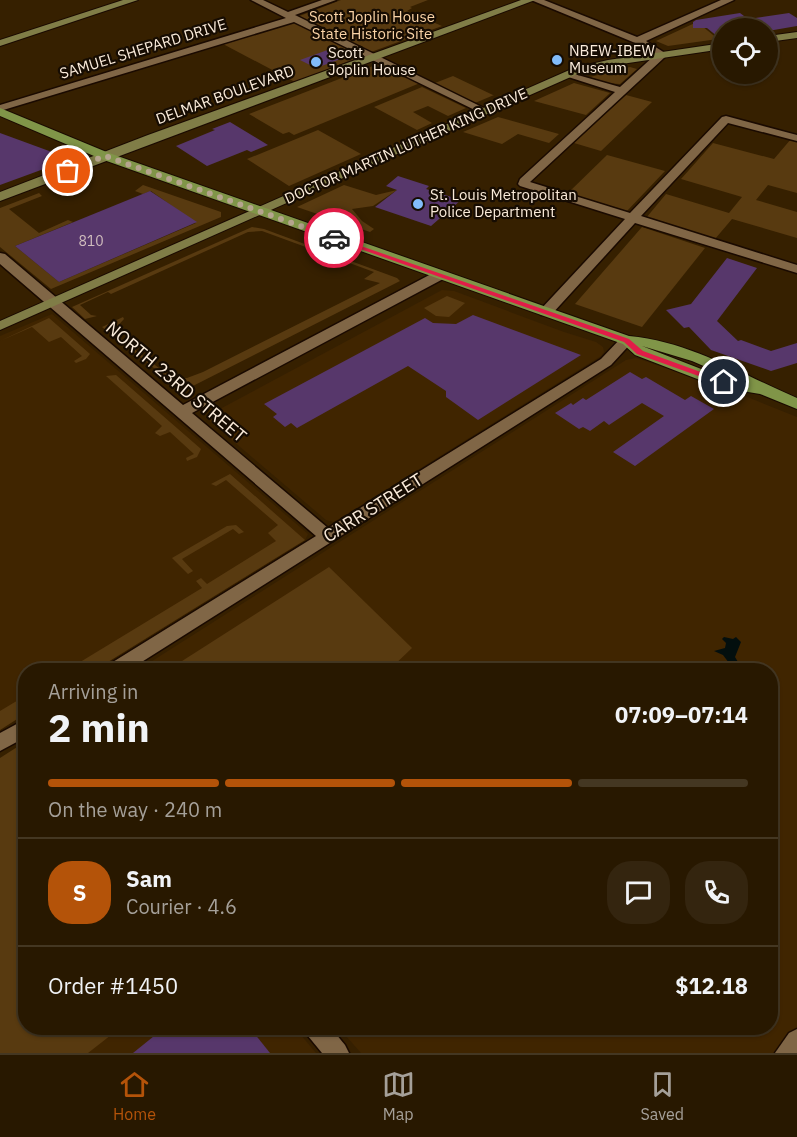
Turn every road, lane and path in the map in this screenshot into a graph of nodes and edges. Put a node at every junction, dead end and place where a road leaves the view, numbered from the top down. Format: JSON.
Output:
{"nodes":[{"id":1,"x":133,"y":0,"type":"edge"},
{"id":2,"x":256,"y":0,"type":"edge"},
{"id":3,"x":331,"y":0,"type":"edge"},
{"id":4,"x":530,"y":0,"type":"edge"},
{"id":5,"x":536,"y":0,"type":"edge"},
{"id":6,"x":729,"y":0,"type":"edge"},
{"id":7,"x":291,"y":17,"type":"junction"},
{"id":8,"x":797,"y":35,"type":"edge"},
{"id":9,"x":778,"y":38,"type":"edge"},
{"id":10,"x":637,"y":41,"type":"junction"},
{"id":11,"x":0,"y":43,"type":"edge"},
{"id":12,"x":712,"y":48,"type":"edge"},
{"id":13,"x":661,"y":55,"type":"junction"},
{"id":14,"x":375,"y":58,"type":"junction"},
{"id":15,"x":567,"y":75,"type":"junction"},
{"id":16,"x":622,"y":91,"type":"junction"},
{"id":17,"x":0,"y":110,"type":"edge"},
{"id":18,"x":485,"y":111,"type":"junction"},
{"id":19,"x":797,"y":138,"type":"edge"},
{"id":20,"x":105,"y":156,"type":"junction"},
{"id":21,"x":0,"y":198,"type":"edge"},
{"id":22,"x":260,"y":211,"type":"junction"},
{"id":23,"x":631,"y":218,"type":"junction"},
{"id":24,"x":797,"y":254,"type":"edge"},
{"id":25,"x":0,"y":257,"type":"edge"},
{"id":26,"x":793,"y":268,"type":"edge"},
{"id":27,"x":440,"y":275,"type":"junction"},
{"id":28,"x":52,"y":302,"type":"junction"},
{"id":29,"x":546,"y":312,"type":"junction"},
{"id":30,"x":0,"y":326,"type":"edge"},
{"id":31,"x":627,"y":340,"type":"junction"},
{"id":32,"x":797,"y":404,"type":"edge"},
{"id":33,"x":181,"y":412,"type":"junction"},
{"id":34,"x":328,"y":537,"type":"junction"},
{"id":35,"x":126,"y":663,"type":"edge"},
{"id":36,"x":18,"y":732,"type":"edge"},
{"id":37,"x":0,"y":743,"type":"edge"},
{"id":38,"x":322,"y":1035,"type":"edge"},
{"id":39,"x":797,"y":1041,"type":"edge"},
{"id":40,"x":337,"y":1053,"type":"edge"},
{"id":41,"x":787,"y":1053,"type":"edge"}],
"edges":[{"from":1,"to":11,"type":"main road"},
{"from":2,"to":7,"type":"street"},
{"from":3,"to":7,"type":"street","name":"SAMUEL SHEPARD DRIVE"},
{"from":4,"to":14,"type":"main road","name":"DELMAR BOULEVARD"},
{"from":5,"to":10,"type":"street"},
{"from":6,"to":10,"type":"street"},
{"from":7,"to":14,"type":"street"},
{"from":7,"to":17,"type":"street","name":"SAMUEL SHEPARD DRIVE"},
{"from":8,"to":9,"type":"main road"},
{"from":10,"to":13,"type":"street"},
{"from":12,"to":13,"type":"main road","name":"DOCTOR MARTIN LUTHER KING DRIVE"},
{"from":13,"to":15,"type":"main road","name":"DOCTOR MARTIN LUTHER KING DRIVE"},
{"from":13,"to":16,"type":"street"},
{"from":14,"to":18,"type":"street"},
{"from":14,"to":20,"type":"main road","name":"DELMAR BOULEVARD"},
{"from":15,"to":16,"type":"street"},
{"from":15,"to":18,"type":"main road","name":"DOCTOR MARTIN LUTHER KING DRIVE"},
{"from":16,"to":23,"type":"street"},
{"from":17,"to":20,"type":"main road"},
{"from":18,"to":22,"type":"main road","name":"DOCTOR MARTIN LUTHER KING DRIVE"},
{"from":19,"to":23,"type":"street"},
{"from":20,"to":21,"type":"main road","name":"DELMAR BOULEVARD"},
{"from":20,"to":22,"type":"main road"},
{"from":22,"to":27,"type":"main road"},
{"from":22,"to":28,"type":"main road","name":"DOCTOR MARTIN LUTHER KING DRIVE"},
{"from":23,"to":26,"type":"street"},
{"from":23,"to":29,"type":"street"},
{"from":24,"to":26,"type":"street"},
{"from":25,"to":28,"type":"street","name":"NORTH 23RD STREET"},
{"from":27,"to":29,"type":"main road"},
{"from":27,"to":33,"type":"street"},
{"from":28,"to":30,"type":"main road","name":"DOCTOR MARTIN LUTHER KING DRIVE"},
{"from":28,"to":33,"type":"street","name":"NORTH 23RD STREET"},
{"from":29,"to":31,"type":"main road"},
{"from":31,"to":32,"type":"main road"},
{"from":31,"to":34,"type":"street","name":"CARR STREET"},
{"from":33,"to":34,"type":"street","name":"NORTH 23RD STREET"},
{"from":34,"to":35,"type":"street","name":"CARR STREET"},
{"from":36,"to":37,"type":"street"},
{"from":38,"to":40,"type":"street"},
{"from":39,"to":41,"type":"street"}]}
